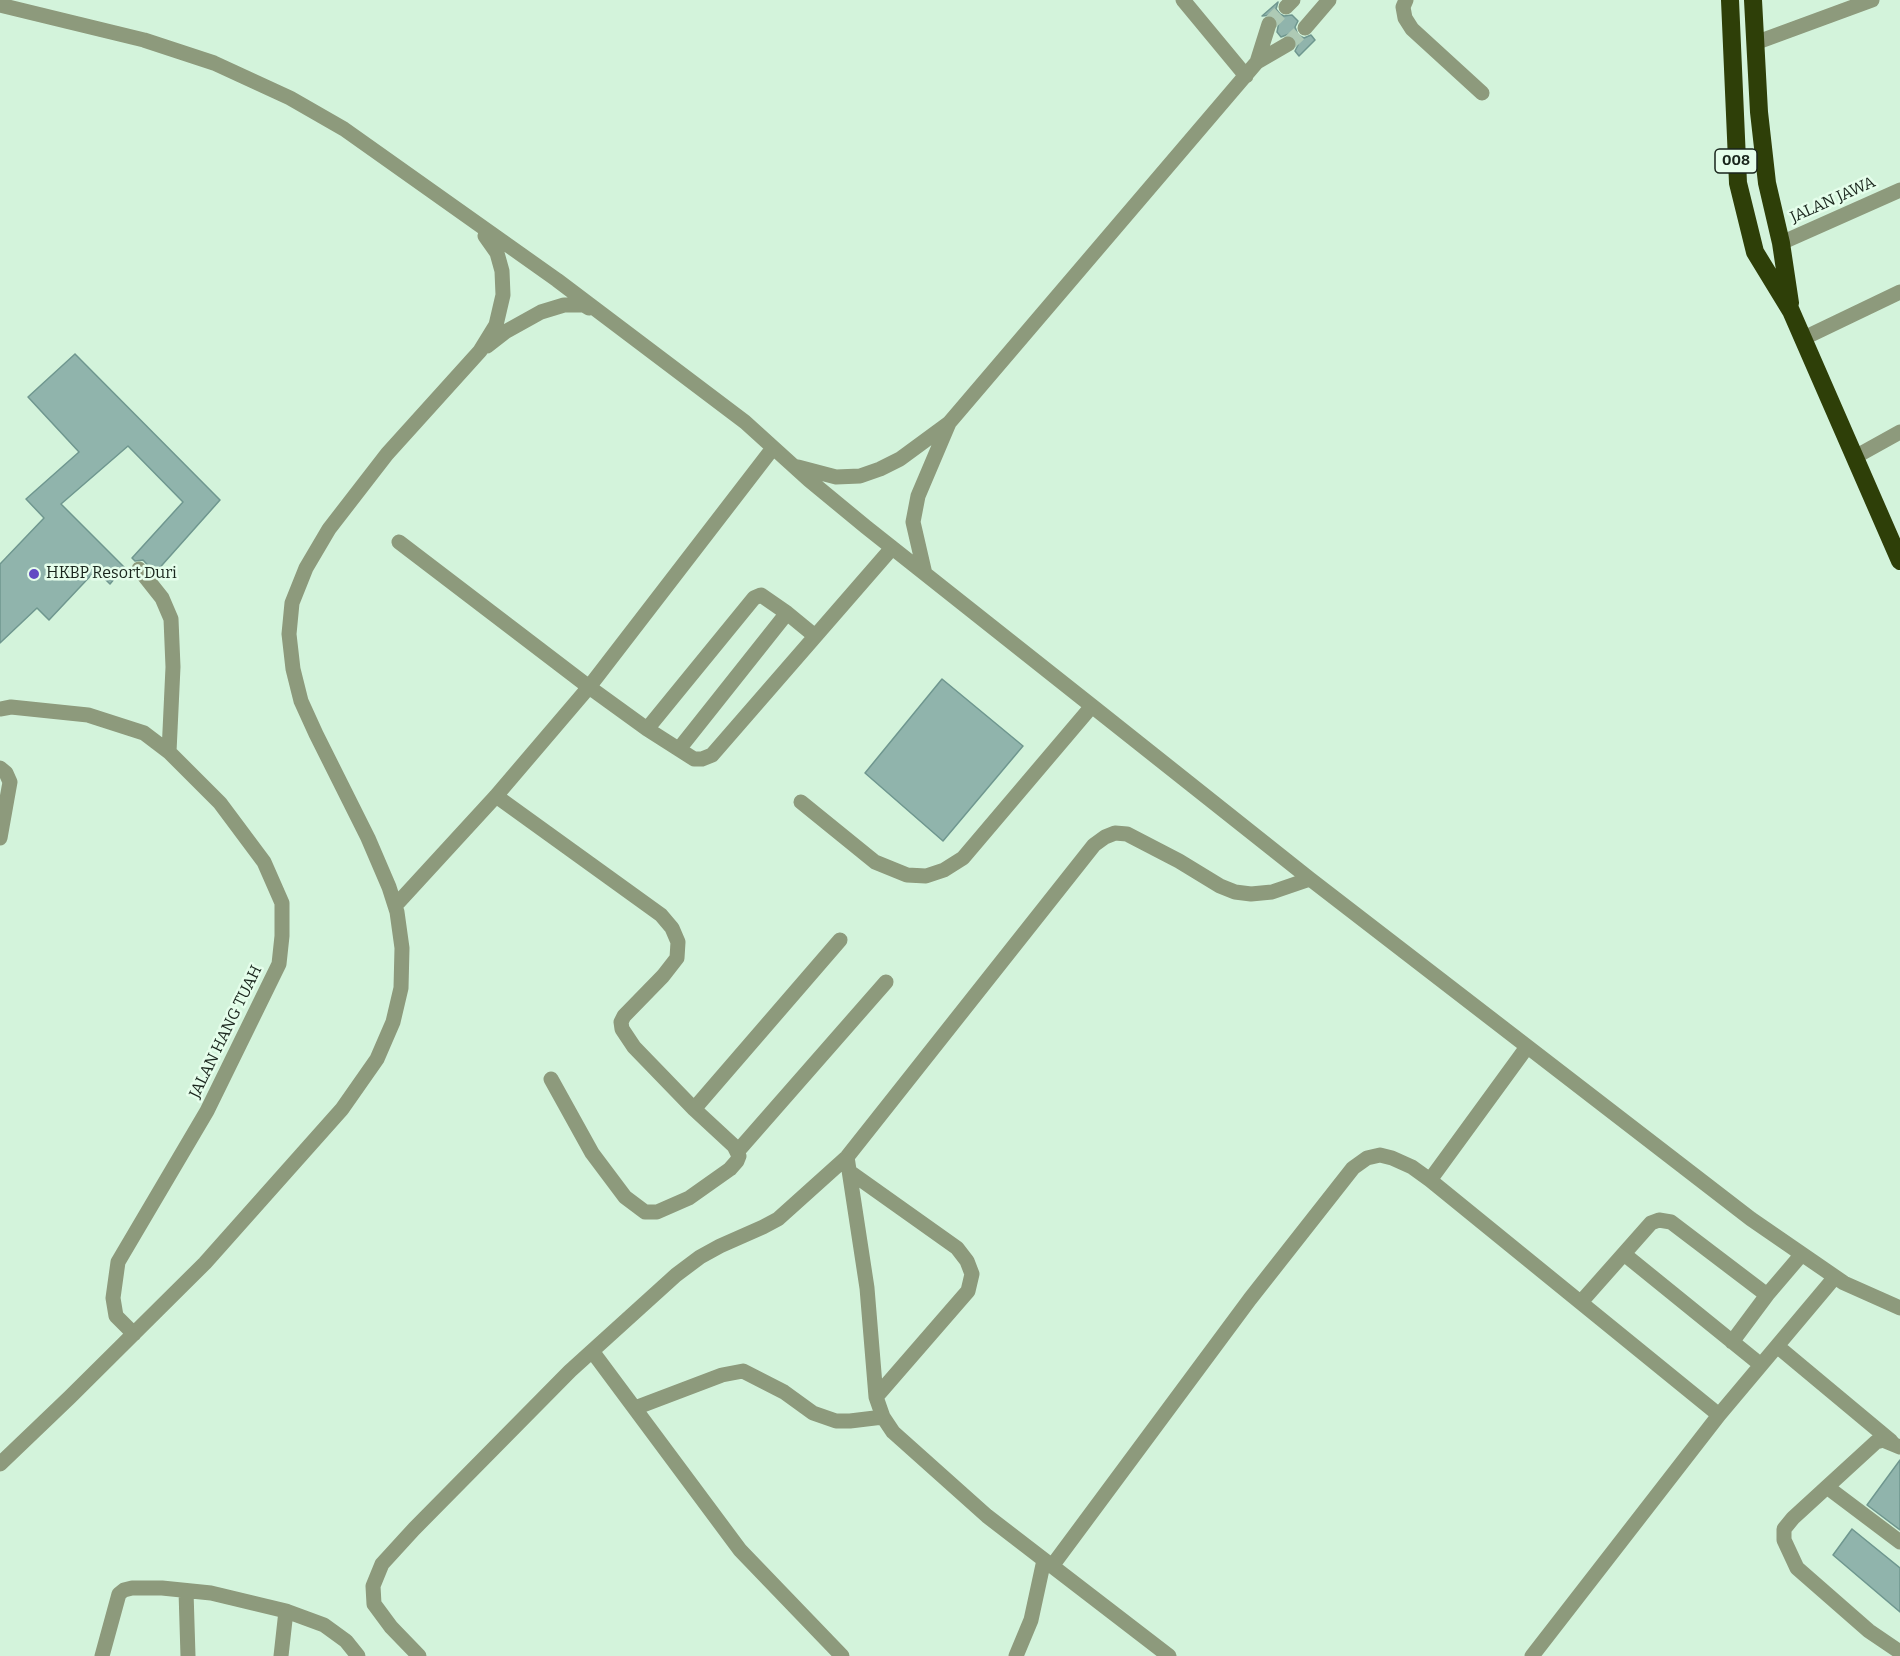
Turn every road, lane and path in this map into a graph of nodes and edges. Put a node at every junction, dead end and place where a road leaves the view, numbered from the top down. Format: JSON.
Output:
{"nodes":[{"id":1,"x":1183,"y":0,"type":"edge"},
{"id":2,"x":1329,"y":0,"type":"edge"},
{"id":3,"x":1406,"y":0,"type":"edge"},
{"id":4,"x":1730,"y":0,"type":"edge"},
{"id":5,"x":1753,"y":0,"type":"edge"},
{"id":6,"x":1872,"y":0,"type":"edge"},
{"id":7,"x":7,"y":4,"type":"edge"},
{"id":8,"x":37,"y":6,"type":"edge"},
{"id":9,"x":1269,"y":24,"type":"tunnel mouth"},
{"id":10,"x":1305,"y":28,"type":"tunnel mouth"},
{"id":11,"x":1755,"y":43,"type":"junction"},
{"id":12,"x":1288,"y":44,"type":"tunnel mouth"},
{"id":13,"x":1257,"y":62,"type":"junction"},
{"id":14,"x":1246,"y":76,"type":"junction"},
{"id":15,"x":1482,"y":93,"type":"dead end"},
{"id":16,"x":1900,"y":190,"type":"edge"},
{"id":17,"x":470,"y":220,"type":"junction"},
{"id":18,"x":1781,"y":243,"type":"junction"},
{"id":19,"x":1900,"y":292,"type":"edge"},
{"id":20,"x":1791,"y":310,"type":"junction"},
{"id":21,"x":606,"y":318,"type":"junction"},
{"id":22,"x":1802,"y":339,"type":"junction"},
{"id":23,"x":480,"y":351,"type":"junction"},
{"id":24,"x":949,"y":423,"type":"junction"},
{"id":25,"x":1900,"y":432,"type":"edge"},
{"id":26,"x":773,"y":448,"type":"junction"},
{"id":27,"x":1855,"y":457,"type":"junction"},
{"id":28,"x":793,"y":466,"type":"junction"},
{"id":29,"x":399,"y":542,"type":"dead end"},
{"id":30,"x":892,"y":548,"type":"junction"},
{"id":31,"x":1900,"y":561,"type":"edge"},
{"id":32,"x":139,"y":569,"type":"dead end"},
{"id":33,"x":925,"y":574,"type":"junction"},
{"id":34,"x":787,"y":613,"type":"junction"},
{"id":35,"x":815,"y":636,"type":"junction"},
{"id":36,"x":589,"y":687,"type":"junction"},
{"id":37,"x":1092,"y":706,"type":"junction"},
{"id":38,"x":0,"y":709,"type":"edge"},
{"id":39,"x":647,"y":729,"type":"junction"},
{"id":40,"x":679,"y":749,"type":"junction"},
{"id":41,"x":169,"y":752,"type":"junction"},
{"id":42,"x":0,"y":768,"type":"edge"},
{"id":43,"x":496,"y":796,"type":"junction"},
{"id":44,"x":801,"y":802,"type":"dead end"},
{"id":45,"x":0,"y":838,"type":"edge"},
{"id":46,"x":1310,"y":879,"type":"junction"},
{"id":47,"x":395,"y":906,"type":"junction"},
{"id":48,"x":840,"y":940,"type":"dead end"},
{"id":49,"x":886,"y":982,"type":"dead end"},
{"id":50,"x":1527,"y":1047,"type":"junction"},
{"id":51,"x":551,"y":1079,"type":"dead end"},
{"id":52,"x":694,"y":1109,"type":"junction"},
{"id":53,"x":737,"y":1152,"type":"junction"},
{"id":54,"x":849,"y":1164,"type":"junction"},
{"id":55,"x":1430,"y":1180,"type":"junction"},
{"id":56,"x":1624,"y":1254,"type":"junction"},
{"id":57,"x":1802,"y":1254,"type":"junction"},
{"id":58,"x":1834,"y":1277,"type":"junction"},
{"id":59,"x":1767,"y":1295,"type":"junction"},
{"id":60,"x":1581,"y":1302,"type":"junction"},
{"id":61,"x":1900,"y":1308,"type":"edge"},
{"id":62,"x":134,"y":1334,"type":"junction"},
{"id":63,"x":1732,"y":1341,"type":"junction"},
{"id":64,"x":1777,"y":1346,"type":"junction"},
{"id":65,"x":592,"y":1351,"type":"junction"},
{"id":66,"x":1761,"y":1365,"type":"junction"},
{"id":67,"x":876,"y":1396,"type":"junction"},
{"id":68,"x":635,"y":1408,"type":"junction"},
{"id":69,"x":1719,"y":1415,"type":"junction"},
{"id":70,"x":883,"y":1417,"type":"junction"},
{"id":71,"x":1895,"y":1444,"type":"edge"},
{"id":72,"x":0,"y":1464,"type":"edge"},
{"id":73,"x":1827,"y":1487,"type":"junction"},
{"id":74,"x":1900,"y":1542,"type":"edge"},
{"id":75,"x":1048,"y":1563,"type":"junction"},
{"id":76,"x":186,"y":1591,"type":"junction"},
{"id":77,"x":286,"y":1611,"type":"junction"},
{"id":78,"x":1900,"y":1652,"type":"edge"},
{"id":79,"x":102,"y":1656,"type":"edge"},
{"id":80,"x":188,"y":1656,"type":"edge"},
{"id":81,"x":281,"y":1656,"type":"edge"},
{"id":82,"x":358,"y":1656,"type":"edge"},
{"id":83,"x":419,"y":1656,"type":"edge"},
{"id":84,"x":842,"y":1656,"type":"edge"},
{"id":85,"x":1016,"y":1656,"type":"edge"},
{"id":86,"x":1169,"y":1656,"type":"edge"},
{"id":87,"x":1532,"y":1656,"type":"edge"}],
"edges":[{"from":1,"to":14,"type":"street"},
{"from":2,"to":10,"type":"street"},
{"from":3,"to":15,"type":"street"},
{"from":4,"to":20,"type":"highway","number":"008"},
{"from":5,"to":11,"type":"highway","number":"008"},
{"from":6,"to":11,"type":"street"},
{"from":7,"to":8,"type":"street"},
{"from":8,"to":17,"type":"street"},
{"from":9,"to":13,"type":"street"},
{"from":11,"to":18,"type":"highway","number":"008"},
{"from":12,"to":13,"type":"street"},
{"from":13,"to":14,"type":"street"},
{"from":14,"to":24,"type":"street"},
{"from":16,"to":18,"type":"street","name":"JALAN JAWA"},
{"from":17,"to":21,"type":"street"},
{"from":17,"to":23,"type":"street"},
{"from":18,"to":20,"type":"highway","number":"008"},
{"from":19,"to":22,"type":"street"},
{"from":20,"to":22,"type":"highway","number":"008"},
{"from":21,"to":23,"type":"street"},
{"from":21,"to":26,"type":"street"},
{"from":22,"to":27,"type":"highway","number":"008"},
{"from":23,"to":47,"type":"street"},
{"from":24,"to":28,"type":"street"},
{"from":24,"to":33,"type":"street"},
{"from":25,"to":27,"type":"street"},
{"from":26,"to":28,"type":"street"},
{"from":26,"to":36,"type":"street"},
{"from":27,"to":31,"type":"highway","number":"008"},
{"from":28,"to":30,"type":"street"},
{"from":29,"to":36,"type":"street"},
{"from":30,"to":33,"type":"street"},
{"from":30,"to":35,"type":"street"},
{"from":32,"to":41,"type":"street"},
{"from":33,"to":37,"type":"street"},
{"from":34,"to":35,"type":"street"},
{"from":34,"to":39,"type":"street"},
{"from":34,"to":40,"type":"street"},
{"from":35,"to":40,"type":"street"},
{"from":36,"to":39,"type":"street"},
{"from":36,"to":43,"type":"street"},
{"from":37,"to":44,"type":"street"},
{"from":37,"to":46,"type":"street"},
{"from":38,"to":41,"type":"street","name":"JALAN HANG TUAH"},
{"from":39,"to":40,"type":"street"},
{"from":41,"to":62,"type":"street","name":"JALAN HANG TUAH"},
{"from":42,"to":45,"type":"street"},
{"from":43,"to":47,"type":"street"},
{"from":43,"to":52,"type":"street"},
{"from":46,"to":50,"type":"street"},
{"from":46,"to":54,"type":"street"},
{"from":47,"to":62,"type":"street"},
{"from":48,"to":52,"type":"street"},
{"from":49,"to":53,"type":"street"},
{"from":50,"to":55,"type":"street"},
{"from":50,"to":57,"type":"street"},
{"from":51,"to":53,"type":"street"},
{"from":52,"to":53,"type":"street"},
{"from":54,"to":65,"type":"street"},
{"from":54,"to":67,"type":"street"},
{"from":54,"to":67,"type":"street"},
{"from":55,"to":60,"type":"street"},
{"from":55,"to":75,"type":"street"},
{"from":56,"to":59,"type":"street"},
{"from":56,"to":60,"type":"street"},
{"from":56,"to":63,"type":"street"},
{"from":57,"to":58,"type":"street"},
{"from":57,"to":59,"type":"street"},
{"from":58,"to":61,"type":"street"},
{"from":58,"to":64,"type":"street"},
{"from":59,"to":63,"type":"street"},
{"from":60,"to":69,"type":"street"},
{"from":62,"to":72,"type":"street"},
{"from":63,"to":66,"type":"street"},
{"from":64,"to":66,"type":"street"},
{"from":64,"to":71,"type":"street"},
{"from":65,"to":68,"type":"street"},
{"from":65,"to":83,"type":"street"},
{"from":66,"to":69,"type":"street"},
{"from":67,"to":70,"type":"street"},
{"from":68,"to":70,"type":"street"},
{"from":68,"to":84,"type":"street"},
{"from":69,"to":87,"type":"street"},
{"from":70,"to":75,"type":"street"},
{"from":71,"to":73,"type":"street"},
{"from":73,"to":74,"type":"street"},
{"from":73,"to":78,"type":"street"},
{"from":75,"to":85,"type":"street"},
{"from":75,"to":86,"type":"street"},
{"from":76,"to":77,"type":"street"},
{"from":76,"to":79,"type":"street"},
{"from":76,"to":80,"type":"street"},
{"from":77,"to":81,"type":"street"},
{"from":77,"to":82,"type":"street"}]}
